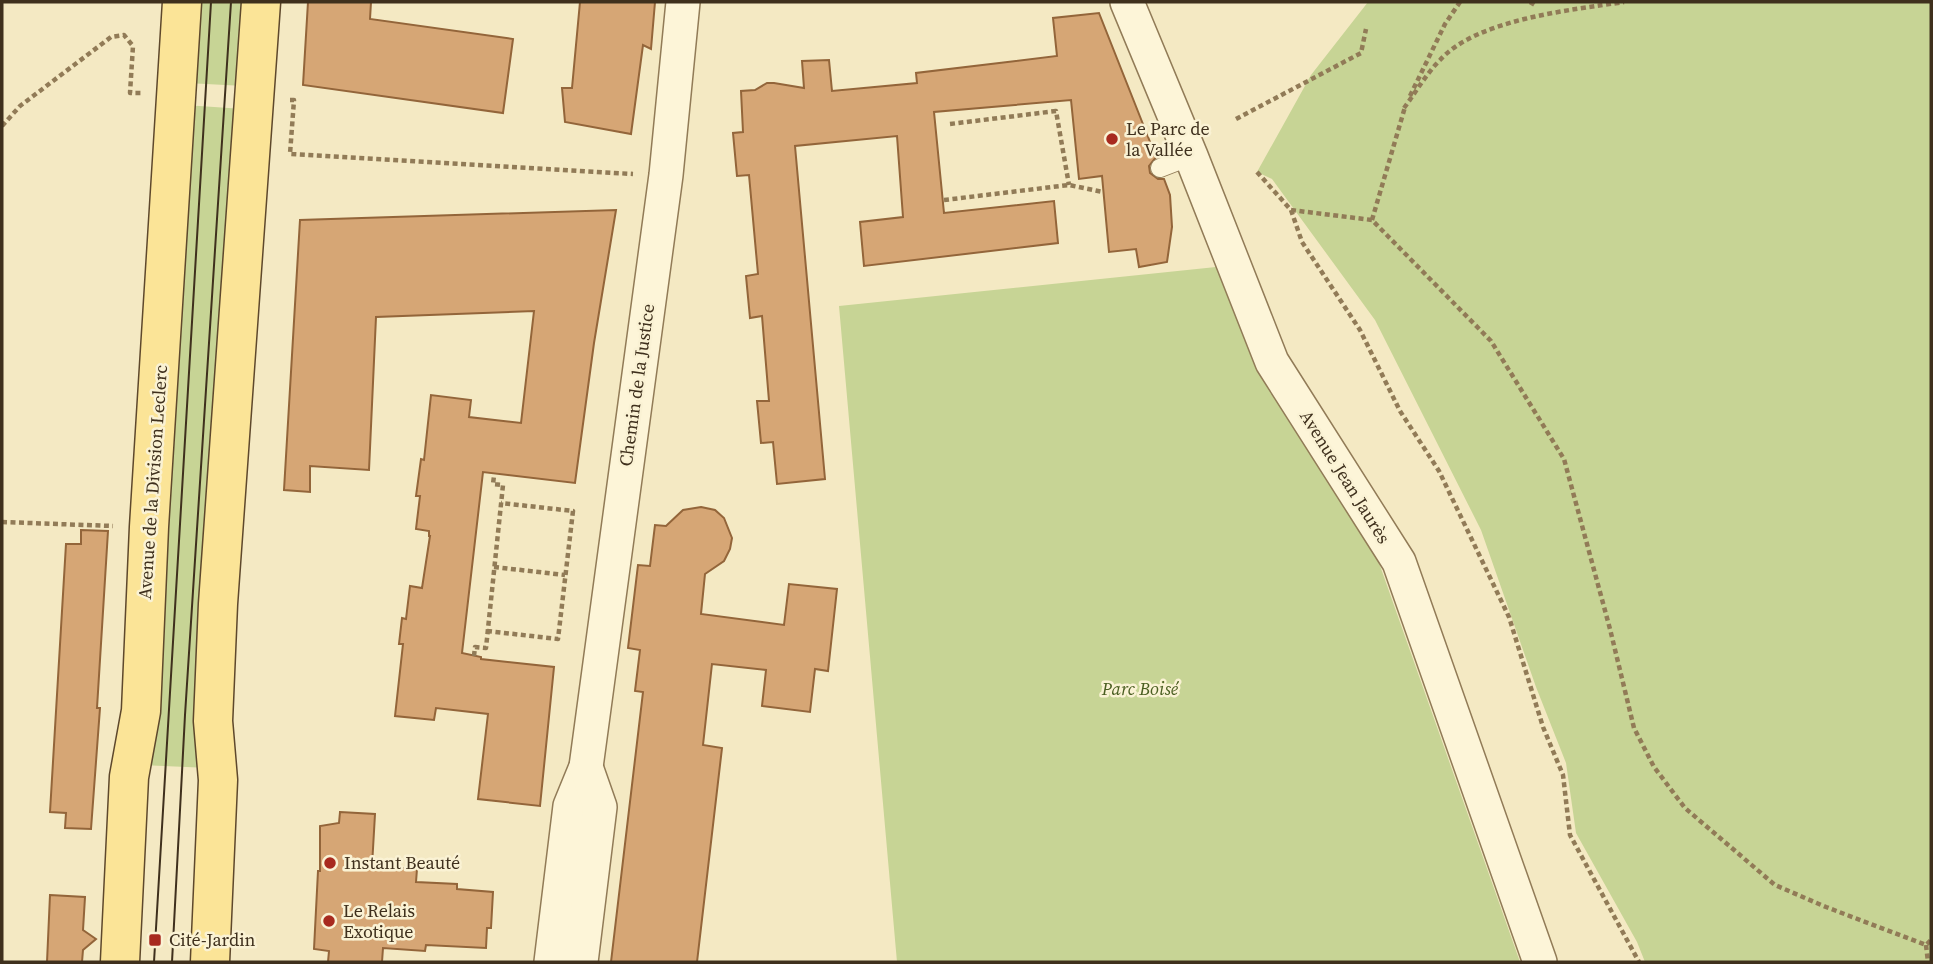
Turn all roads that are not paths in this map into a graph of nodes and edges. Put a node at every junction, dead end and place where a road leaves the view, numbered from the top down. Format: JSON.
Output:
{"nodes":[{"id":1,"x":182,"y":2,"type":"edge"},
{"id":2,"x":261,"y":2,"type":"edge"},
{"id":3,"x":684,"y":2,"type":"edge"},
{"id":4,"x":1128,"y":2,"type":"edge"},
{"id":5,"x":1195,"y":166,"type":"junction"},
{"id":6,"x":1160,"y":168,"type":"dead end"},
{"id":7,"x":570,"y":927,"type":"junction"},
{"id":8,"x":120,"y":962,"type":"edge"},
{"id":9,"x":210,"y":962,"type":"edge"},
{"id":10,"x":551,"y":962,"type":"edge"},
{"id":11,"x":581,"y":962,"type":"edge"},
{"id":12,"x":1540,"y":962,"type":"edge"}],
"edges":[{"from":1,"to":8,"type":"main road","name":"Avenue de la Division Leclerc"},
{"from":2,"to":9,"type":"main road"},
{"from":3,"to":7,"type":"street","name":"Chemin de la Justice"},
{"from":4,"to":5,"type":"street","name":"Avenue Jean Jaurès"},
{"from":5,"to":6,"type":"lane"},
{"from":5,"to":12,"type":"street","name":"Avenue Jean Jaurès"},
{"from":7,"to":10,"type":"street","name":"Chemin de la Justice"},
{"from":7,"to":11,"type":"street","name":"Chemin de la Justice"}]}
